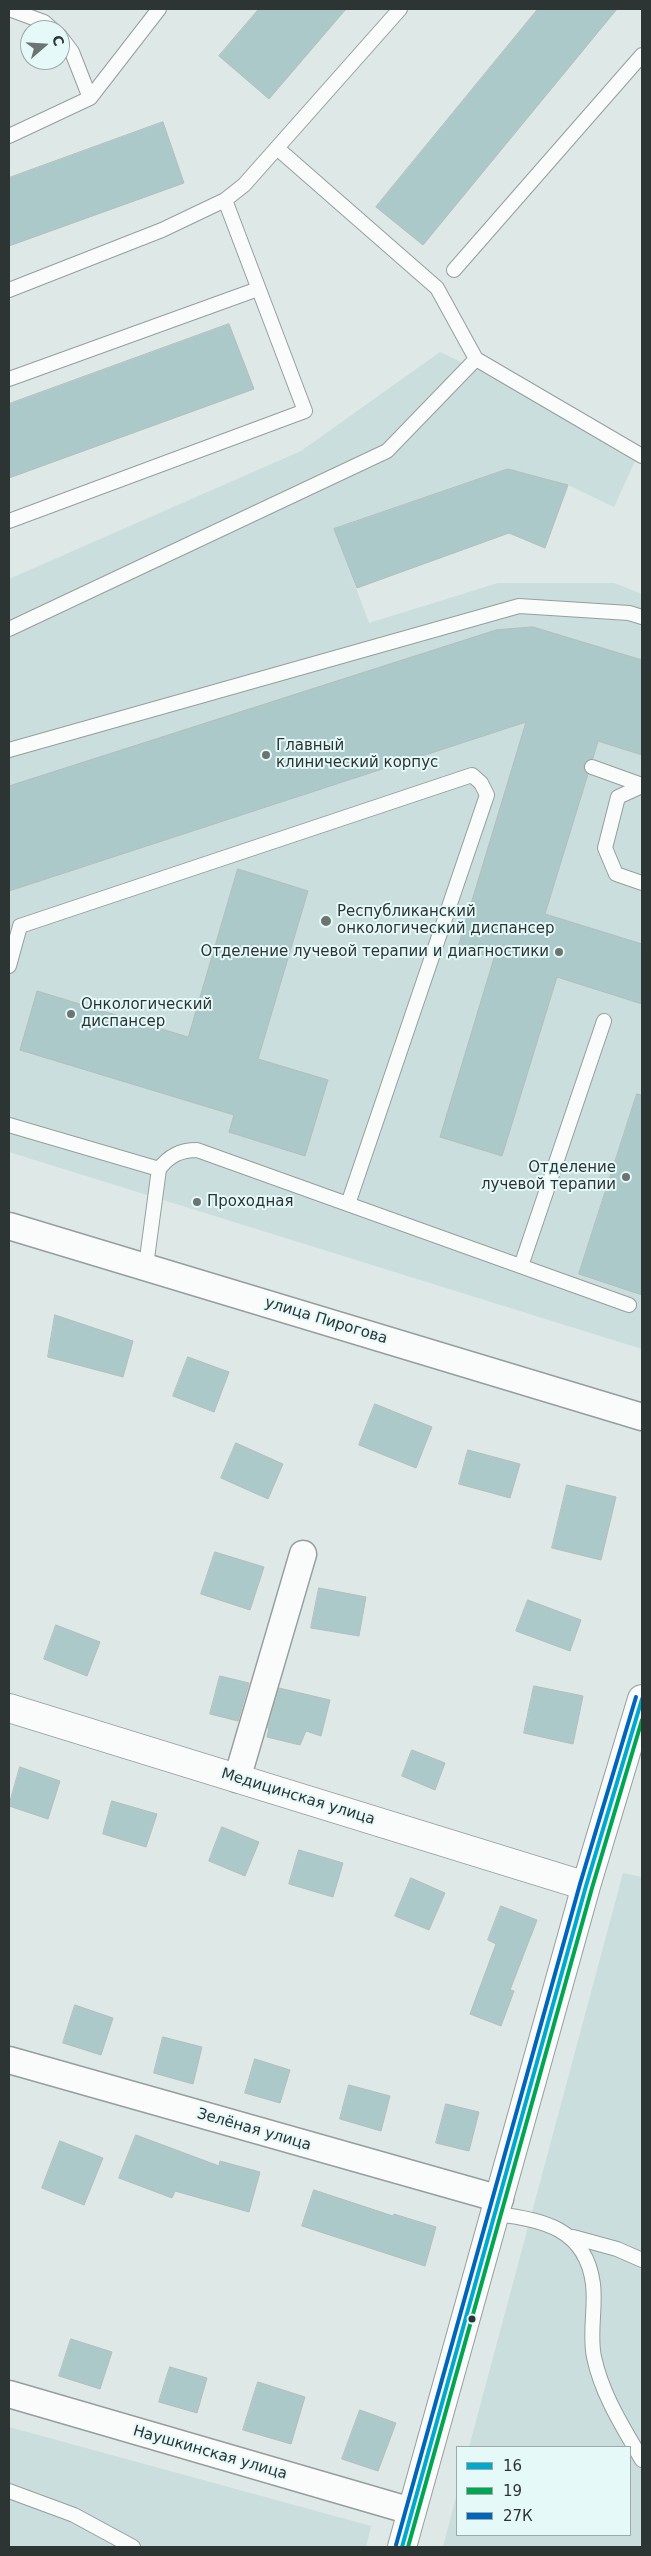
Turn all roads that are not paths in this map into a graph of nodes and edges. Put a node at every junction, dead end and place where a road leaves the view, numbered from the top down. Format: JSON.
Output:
{"nodes":[{"id":1,"x":159,"y":9,"type":"edge"},
{"id":2,"x":400,"y":9,"type":"edge"},
{"id":3,"x":12,"y":12,"type":"edge"},
{"id":4,"x":38,"y":20,"type":"edge"},
{"id":5,"x":70,"y":49,"type":"edge"},
{"id":6,"x":642,"y":55,"type":"edge"},
{"id":7,"x":90,"y":98,"type":"junction"},
{"id":8,"x":9,"y":136,"type":"edge"},
{"id":9,"x":277,"y":148,"type":"junction"},
{"id":10,"x":225,"y":200,"type":"junction"},
{"id":11,"x":454,"y":270,"type":"dead end"},
{"id":12,"x":258,"y":289,"type":"junction"},
{"id":13,"x":9,"y":290,"type":"edge"},
{"id":14,"x":476,"y":358,"type":"junction"},
{"id":15,"x":9,"y":379,"type":"edge"},
{"id":16,"x":642,"y":456,"type":"edge"},
{"id":17,"x":9,"y":521,"type":"edge"},
{"id":18,"x":642,"y":616,"type":"edge"},
{"id":19,"x":9,"y":629,"type":"edge"},
{"id":20,"x":9,"y":750,"type":"edge"},
{"id":21,"x":592,"y":767,"type":"dead end"},
{"id":22,"x":642,"y":785,"type":"edge"},
{"id":23,"x":642,"y":883,"type":"edge"},
{"id":24,"x":10,"y":958,"type":"edge"},
{"id":25,"x":604,"y":1021,"type":"dead end"},
{"id":26,"x":9,"y":1125,"type":"edge"},
{"id":27,"x":159,"y":1169,"type":"junction"},
{"id":28,"x":348,"y":1204,"type":"junction"},
{"id":29,"x":9,"y":1226,"type":"edge"},
{"id":30,"x":146,"y":1266,"type":"junction"},
{"id":31,"x":521,"y":1266,"type":"junction"},
{"id":32,"x":629,"y":1305,"type":"dead end"},
{"id":33,"x":642,"y":1417,"type":"edge"},
{"id":34,"x":303,"y":1554,"type":"dead end"},
{"id":35,"x":642,"y":1699,"type":"edge"},
{"id":36,"x":9,"y":1708,"type":"edge"},
{"id":37,"x":237,"y":1779,"type":"junction"},
{"id":38,"x":586,"y":1886,"type":"junction"},
{"id":39,"x":9,"y":2060,"type":"edge"},
{"id":40,"x":498,"y":2206,"type":"junction"},
{"id":41,"x":573,"y":2237,"type":"junction"},
{"id":42,"x":642,"y":2260,"type":"edge"},
{"id":43,"x":9,"y":2394,"type":"edge"},
{"id":44,"x":642,"y":2460,"type":"edge"},
{"id":45,"x":9,"y":2491,"type":"edge"},
{"id":46,"x":411,"y":2511,"type":"junction"},
{"id":47,"x":133,"y":2547,"type":"edge"},
{"id":48,"x":402,"y":2547,"type":"edge"}],
"edges":[{"from":1,"to":7,"type":"lane"},
{"from":2,"to":9,"type":"lane"},
{"from":3,"to":4,"type":"lane"},
{"from":5,"to":7,"type":"lane"},
{"from":6,"to":11,"type":"lane"},
{"from":7,"to":8,"type":"lane"},
{"from":9,"to":10,"type":"lane"},
{"from":9,"to":14,"type":"lane"},
{"from":10,"to":12,"type":"lane"},
{"from":10,"to":13,"type":"lane"},
{"from":12,"to":15,"type":"lane"},
{"from":12,"to":17,"type":"lane"},
{"from":14,"to":16,"type":"lane"},
{"from":14,"to":19,"type":"lane"},
{"from":18,"to":20,"type":"lane"},
{"from":21,"to":22,"type":"lane"},
{"from":22,"to":23,"type":"lane"},
{"from":24,"to":28,"type":"lane"},
{"from":25,"to":31,"type":"lane"},
{"from":26,"to":27,"type":"lane"},
{"from":27,"to":28,"type":"lane"},
{"from":27,"to":30,"type":"lane"},
{"from":28,"to":31,"type":"lane"},
{"from":29,"to":30,"type":"street","name":"улица Пирогова"},
{"from":30,"to":33,"type":"street","name":"улица Пирогова"},
{"from":31,"to":32,"type":"lane"},
{"from":34,"to":37,"type":"street"},
{"from":35,"to":38,"type":"street"},
{"from":36,"to":37,"type":"street","name":"Медицинская улица"},
{"from":37,"to":38,"type":"street","name":"Медицинская улица"},
{"from":38,"to":40,"type":"street"},
{"from":39,"to":40,"type":"street","name":"Зелёная улица"},
{"from":40,"to":41,"type":"lane"},
{"from":40,"to":46,"type":"street"},
{"from":41,"to":42,"type":"lane"},
{"from":41,"to":44,"type":"lane"},
{"from":43,"to":46,"type":"street","name":"Наушкинская улица"},
{"from":45,"to":47,"type":"lane"},
{"from":46,"to":48,"type":"street"}]}
